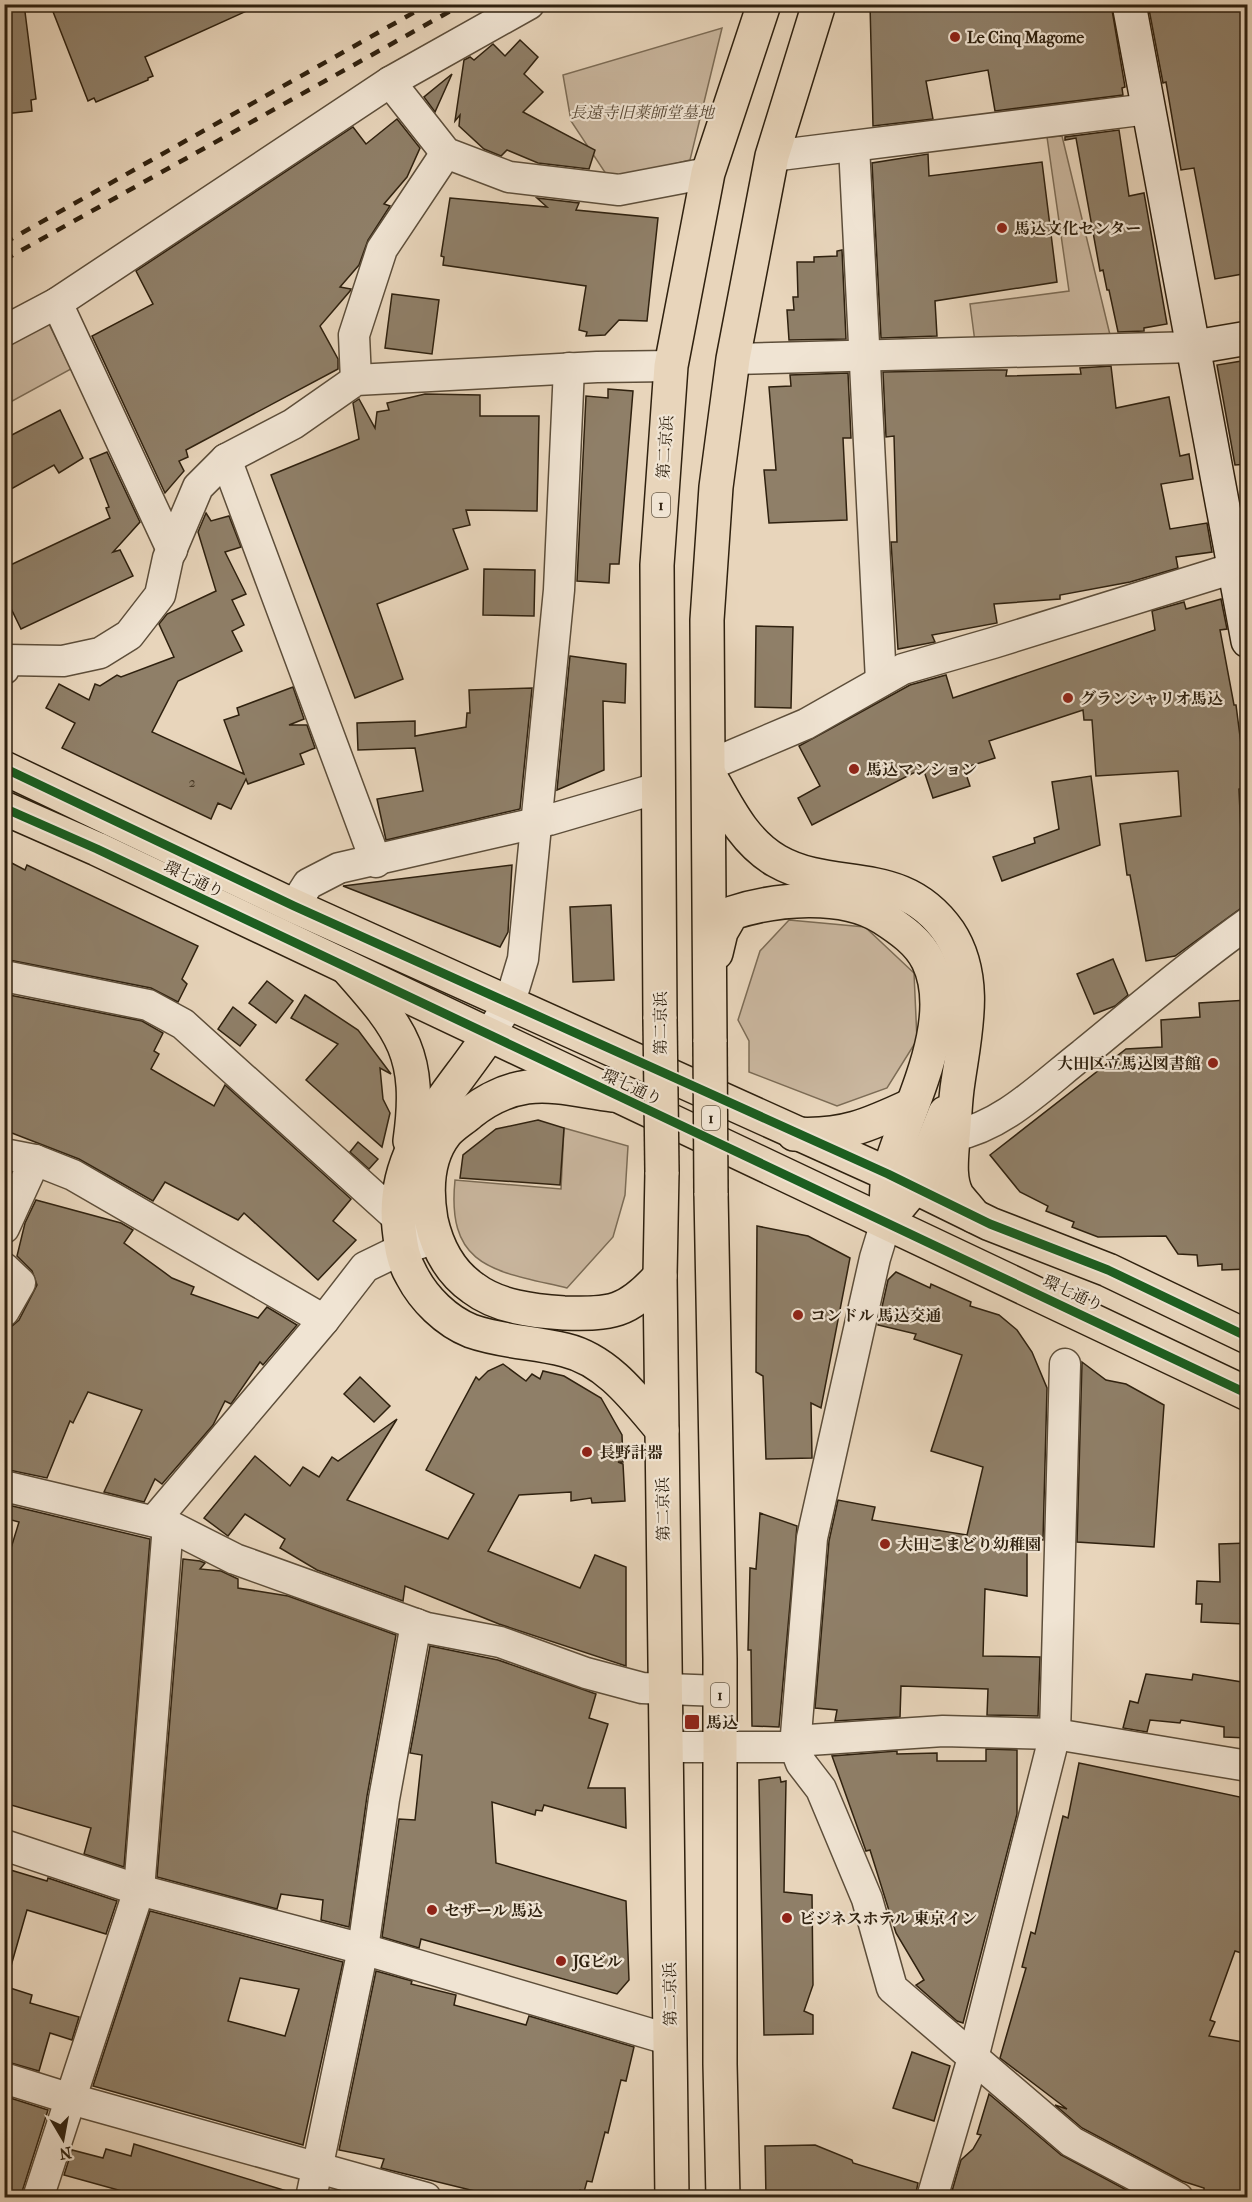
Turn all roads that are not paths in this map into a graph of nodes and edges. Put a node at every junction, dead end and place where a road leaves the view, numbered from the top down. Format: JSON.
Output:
{"nodes":[{"id":1,"x":529,"y":4,"type":"edge"},
{"id":2,"x":764,"y":4,"type":"edge"},
{"id":3,"x":819,"y":4,"type":"edge"},
{"id":4,"x":1129,"y":4,"type":"edge"},
{"id":5,"x":390,"y":82,"type":"junction"},
{"id":6,"x":1148,"y":109,"type":"junction"},
{"id":7,"x":854,"y":146,"type":"junction"},
{"id":8,"x":446,"y":153,"type":"junction"},
{"id":9,"x":772,"y":156,"type":"junction"},
{"id":10,"x":708,"y":173,"type":"junction"},
{"id":11,"x":57,"y":303,"type":"junction"},
{"id":12,"x":4,"y":332,"type":"edge"},
{"id":13,"x":1248,"y":338,"type":"edge"},
{"id":14,"x":1195,"y":347,"type":"junction"},
{"id":15,"x":864,"y":357,"type":"junction"},
{"id":16,"x":733,"y":359,"type":"junction"},
{"id":17,"x":671,"y":366,"type":"junction"},
{"id":18,"x":569,"y":368,"type":"junction"},
{"id":19,"x":356,"y":380,"type":"junction"},
{"id":20,"x":226,"y":459,"type":"junction"},
{"id":21,"x":172,"y":550,"type":"junction"},
{"id":22,"x":1234,"y":568,"type":"junction"},
{"id":23,"x":1248,"y":641,"type":"edge"},
{"id":24,"x":4,"y":669,"type":"edge"},
{"id":25,"x":881,"y":681,"type":"junction"},
{"id":26,"x":4,"y":768,"type":"edge"},
{"id":27,"x":708,"y":769,"type":"junction"},
{"id":28,"x":658,"y":788,"type":"junction"},
{"id":29,"x":4,"y":808,"type":"edge"},
{"id":30,"x":536,"y":823,"type":"junction"},
{"id":31,"x":376,"y":862,"type":"junction"},
{"id":32,"x":294,"y":906,"type":"junction"},
{"id":33,"x":1248,"y":923,"type":"edge"},
{"id":34,"x":348,"y":969,"type":"junction"},
{"id":35,"x":711,"y":972,"type":"junction"},
{"id":36,"x":4,"y":976,"type":"edge"},
{"id":37,"x":510,"y":1002,"type":"junction"},
{"id":38,"x":489,"y":1035,"type":"junction"},
{"id":39,"x":957,"y":1084,"type":"junction"},
{"id":40,"x":613,"y":1095,"type":"junction"},
{"id":41,"x":912,"y":1105,"type":"junction"},
{"id":42,"x":794,"y":1134,"type":"junction"},
{"id":43,"x":953,"y":1136,"type":"junction"},
{"id":44,"x":4,"y":1154,"type":"edge"},
{"id":45,"x":409,"y":1154,"type":"junction"},
{"id":46,"x":35,"y":1160,"type":"junction"},
{"id":47,"x":901,"y":1180,"type":"junction"},
{"id":48,"x":974,"y":1216,"type":"junction"},
{"id":49,"x":886,"y":1222,"type":"junction"},
{"id":50,"x":433,"y":1224,"type":"junction"},
{"id":51,"x":4,"y":1228,"type":"edge"},
{"id":52,"x":400,"y":1234,"type":"junction"},
{"id":53,"x":4,"y":1268,"type":"edge"},
{"id":54,"x":1108,"y":1270,"type":"junction"},
{"id":55,"x":660,"y":1276,"type":"junction"},
{"id":56,"x":4,"y":1311,"type":"edge"},
{"id":57,"x":324,"y":1320,"type":"junction"},
{"id":58,"x":1112,"y":1328,"type":"junction"},
{"id":59,"x":1248,"y":1328,"type":"edge"},
{"id":60,"x":1248,"y":1336,"type":"edge"},
{"id":61,"x":1065,"y":1364,"type":"dead end"},
{"id":62,"x":1248,"y":1394,"type":"edge"},
{"id":63,"x":1248,"y":1410,"type":"edge"},
{"id":64,"x":662,"y":1430,"type":"junction"},
{"id":65,"x":4,"y":1486,"type":"edge"},
{"id":66,"x":161,"y":1523,"type":"junction"},
{"id":67,"x":416,"y":1624,"type":"junction"},
{"id":68,"x":665,"y":1691,"type":"junction"},
{"id":69,"x":720,"y":1691,"type":"junction"},
{"id":70,"x":1055,"y":1734,"type":"junction"},
{"id":71,"x":667,"y":1747,"type":"junction"},
{"id":72,"x":795,"y":1747,"type":"junction"},
{"id":73,"x":720,"y":1748,"type":"junction"},
{"id":74,"x":1248,"y":1766,"type":"edge"},
{"id":75,"x":4,"y":1845,"type":"edge"},
{"id":76,"x":139,"y":1890,"type":"junction"},
{"id":77,"x":363,"y":1949,"type":"junction"},
{"id":78,"x":671,"y":2040,"type":"junction"},
{"id":79,"x":974,"y":2058,"type":"junction"},
{"id":80,"x":4,"y":2078,"type":"edge"},
{"id":81,"x":70,"y":2099,"type":"junction"},
{"id":82,"x":317,"y":2166,"type":"junction"},
{"id":83,"x":38,"y":2198,"type":"edge"},
{"id":84,"x":310,"y":2198,"type":"edge"},
{"id":85,"x":426,"y":2198,"type":"edge"},
{"id":86,"x":672,"y":2198,"type":"edge"},
{"id":87,"x":723,"y":2198,"type":"edge"},
{"id":88,"x":932,"y":2198,"type":"edge"},
{"id":89,"x":1178,"y":2198,"type":"edge"}],
"edges":[{"from":1,"to":5,"type":"street"},
{"from":2,"to":10,"type":"main road","name":"第二京浜","number":"1"},
{"from":3,"to":9,"type":"main road","number":"1"},
{"from":4,"to":6,"type":"street"},
{"from":5,"to":8,"type":"street"},
{"from":5,"to":11,"type":"street"},
{"from":6,"to":7,"type":"street"},
{"from":6,"to":14,"type":"street"},
{"from":7,"to":9,"type":"street"},
{"from":7,"to":15,"type":"street"},
{"from":8,"to":10,"type":"street"},
{"from":8,"to":19,"type":"street"},
{"from":9,"to":16,"type":"main road","number":"1"},
{"from":10,"to":17,"type":"main road","name":"第二京浜","number":"1"},
{"from":11,"to":12,"type":"street"},
{"from":11,"to":21,"type":"street"},
{"from":13,"to":14,"type":"street"},
{"from":14,"to":15,"type":"street"},
{"from":14,"to":22,"type":"street"},
{"from":15,"to":16,"type":"street"},
{"from":15,"to":25,"type":"street"},
{"from":16,"to":27,"type":"main road","number":"1"},
{"from":17,"to":18,"type":"street"},
{"from":17,"to":28,"type":"main road","name":"第二京浜","number":"1"},
{"from":18,"to":19,"type":"street"},
{"from":18,"to":30,"type":"street"},
{"from":19,"to":20,"type":"street"},
{"from":20,"to":21,"type":"street"},
{"from":20,"to":31,"type":"street"},
{"from":21,"to":24,"type":"street"},
{"from":22,"to":23,"type":"street"},
{"from":22,"to":25,"type":"street"},
{"from":25,"to":27,"type":"street"},
{"from":26,"to":32,"type":"main road","name":"環七通り"},
{"from":27,"to":35,"type":"main road","number":"1"},
{"from":27,"to":39,"type":"main road"},
{"from":28,"to":30,"type":"street"},
{"from":28,"to":55,"type":"main road","name":"第二京浜","number":"1","bridge":true},
{"from":29,"to":34,"type":"main road","name":"環七通り"},
{"from":30,"to":31,"type":"street"},
{"from":30,"to":37,"type":"street"},
{"from":31,"to":32,"type":"street"},
{"from":32,"to":37,"type":"main road","name":"環七通り"},
{"from":33,"to":43,"type":"street"},
{"from":34,"to":38,"type":"main road","name":"環七通り"},
{"from":34,"to":45,"type":"main road"},
{"from":35,"to":41,"type":"main road"},
{"from":35,"to":69,"type":"main road","number":"1","bridge":true},
{"from":36,"to":52,"type":"street"},
{"from":37,"to":38,"type":"street"},
{"from":37,"to":42,"type":"main road","name":"環七通り"},
{"from":38,"to":40,"type":"main road","name":"環七通り"},
{"from":38,"to":45,"type":"main road"},
{"from":39,"to":43,"type":"main road"},
{"from":39,"to":47,"type":"main road"},
{"from":40,"to":49,"type":"main road","name":"環七通り"},
{"from":40,"to":50,"type":"main road"},
{"from":41,"to":42,"type":"main road"},
{"from":41,"to":47,"type":"main road"},
{"from":42,"to":47,"type":"main road","name":"環七通り"},
{"from":43,"to":48,"type":"main road"},
{"from":44,"to":46,"type":"street"},
{"from":45,"to":52,"type":"main road"},
{"from":46,"to":51,"type":"street"},
{"from":46,"to":57,"type":"street"},
{"from":47,"to":48,"type":"main road","name":"環七通り"},
{"from":47,"to":49,"type":"main road"},
{"from":48,"to":54,"type":"main road","name":"環七通り"},
{"from":49,"to":58,"type":"main road","name":"環七通り"},
{"from":49,"to":72,"type":"street"},
{"from":50,"to":52,"type":"street"},
{"from":50,"to":55,"type":"main road"},
{"from":52,"to":57,"type":"street"},
{"from":52,"to":64,"type":"main road"},
{"from":53,"to":56,"type":"street"},
{"from":54,"to":59,"type":"main road"},
{"from":54,"to":60,"type":"main road","name":"環七通り"},
{"from":55,"to":64,"type":"main road","name":"第二京浜","number":"1"},
{"from":57,"to":66,"type":"street"},
{"from":58,"to":62,"type":"main road","name":"環七通り"},
{"from":58,"to":63,"type":"main road"},
{"from":61,"to":70,"type":"street"},
{"from":64,"to":68,"type":"main road","name":"第二京浜","number":"1"},
{"from":65,"to":66,"type":"street"},
{"from":66,"to":67,"type":"street"},
{"from":66,"to":76,"type":"street"},
{"from":67,"to":68,"type":"street"},
{"from":67,"to":77,"type":"street"},
{"from":68,"to":69,"type":"street"},
{"from":68,"to":71,"type":"main road","name":"第二京浜","number":"1"},
{"from":69,"to":73,"type":"main road","number":"1"},
{"from":70,"to":72,"type":"street"},
{"from":70,"to":74,"type":"street"},
{"from":70,"to":79,"type":"street"},
{"from":71,"to":73,"type":"street"},
{"from":71,"to":78,"type":"main road","name":"第二京浜","number":"1"},
{"from":72,"to":73,"type":"street"},
{"from":72,"to":79,"type":"street"},
{"from":73,"to":87,"type":"main road","number":"1"},
{"from":75,"to":76,"type":"street"},
{"from":76,"to":77,"type":"street"},
{"from":76,"to":81,"type":"street"},
{"from":77,"to":78,"type":"street"},
{"from":77,"to":82,"type":"street"},
{"from":78,"to":86,"type":"main road","name":"第二京浜","number":"1"},
{"from":79,"to":88,"type":"street"},
{"from":79,"to":89,"type":"street"},
{"from":80,"to":81,"type":"street"},
{"from":81,"to":82,"type":"street"},
{"from":81,"to":83,"type":"street"},
{"from":82,"to":84,"type":"street"},
{"from":82,"to":85,"type":"street"}]}
